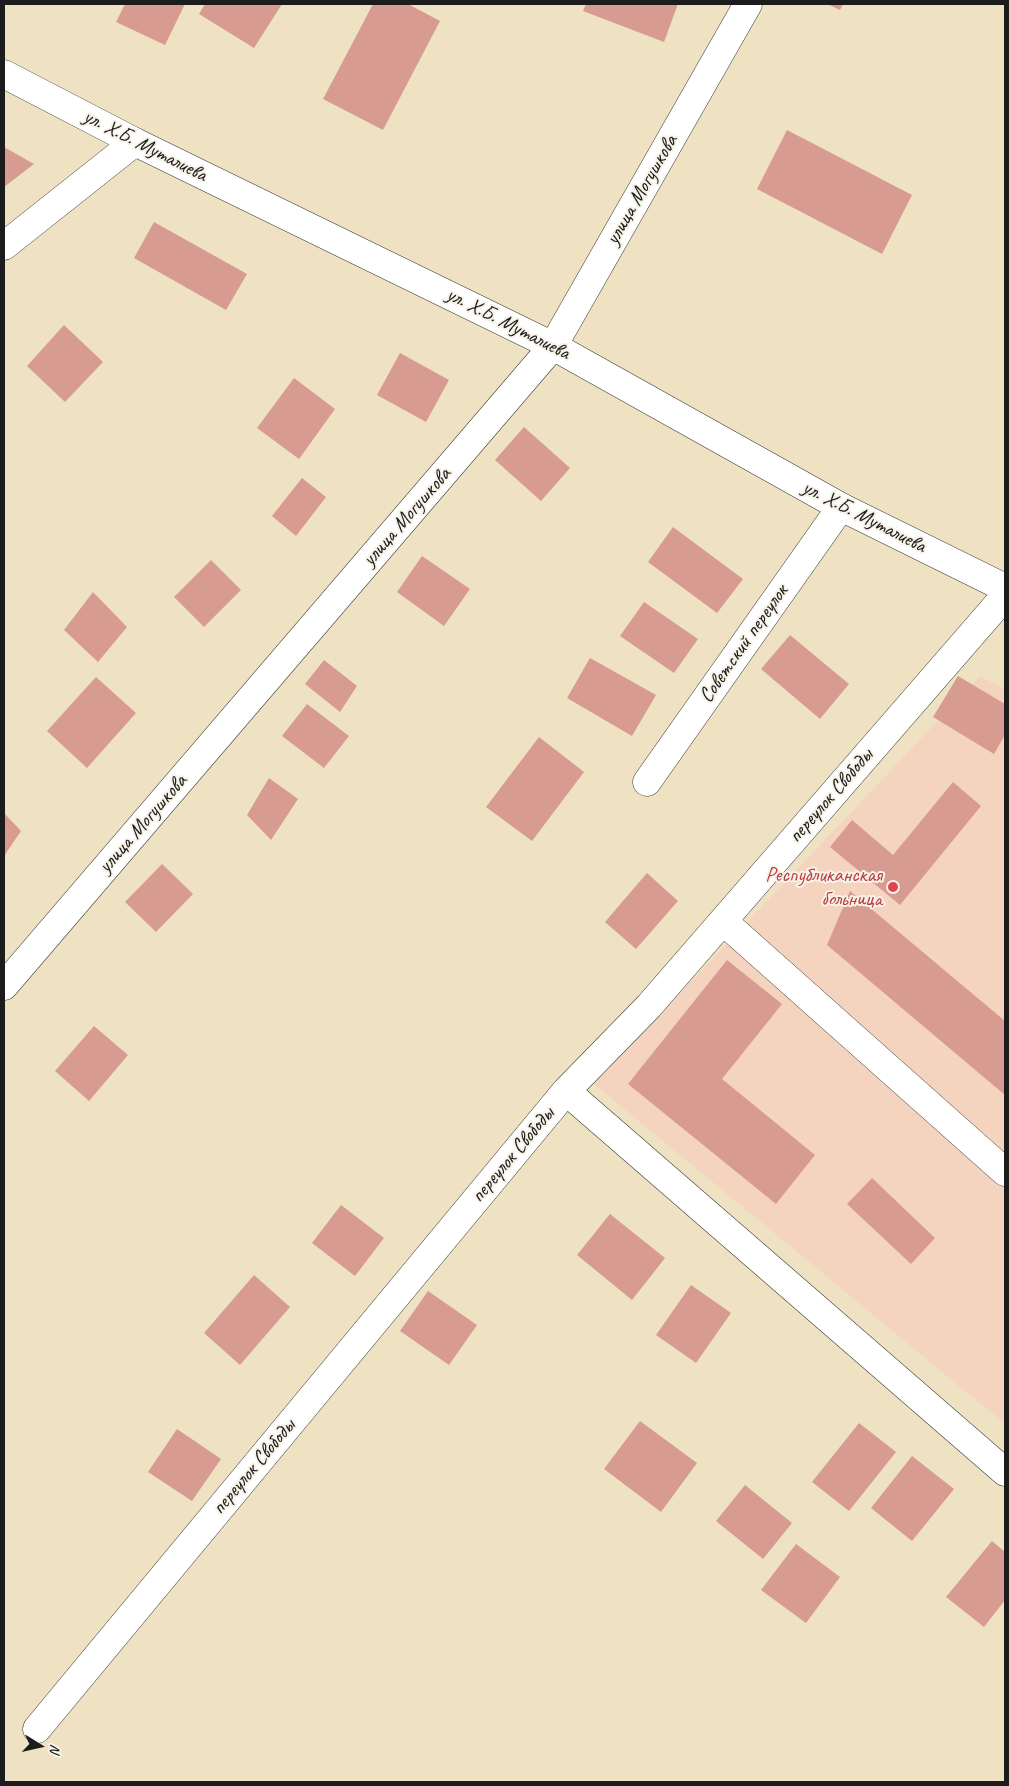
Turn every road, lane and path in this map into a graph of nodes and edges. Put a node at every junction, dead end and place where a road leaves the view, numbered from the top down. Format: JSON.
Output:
{"nodes":[{"id":1,"x":748,"y":4,"type":"edge"},
{"id":2,"x":4,"y":74,"type":"edge"},
{"id":3,"x":134,"y":142,"type":"junction"},
{"id":4,"x":4,"y":246,"type":"edge"},
{"id":5,"x":553,"y":346,"type":"junction"},
{"id":6,"x":841,"y":507,"type":"junction"},
{"id":7,"x":1005,"y":588,"type":"edge"},
{"id":8,"x":1005,"y":596,"type":"edge"},
{"id":9,"x":648,"y":782,"type":"dead end"},
{"id":10,"x":723,"y":921,"type":"junction"},
{"id":11,"x":4,"y":986,"type":"edge"},
{"id":12,"x":566,"y":1091,"type":"junction"},
{"id":13,"x":1005,"y":1172,"type":"edge"},
{"id":14,"x":1005,"y":1472,"type":"edge"},
{"id":15,"x":36,"y":1729,"type":"dead end"}],
"edges":[{"from":1,"to":5,"type":"street","name":"улица Могушкова"},
{"from":2,"to":3,"type":"street","name":"ул. Х.Б. Муталиева"},
{"from":3,"to":4,"type":"street"},
{"from":3,"to":5,"type":"street","name":"ул. Х.Б. Муталиева"},
{"from":5,"to":6,"type":"street","name":"ул. Х.Б. Муталиева"},
{"from":5,"to":11,"type":"street","name":"улица Могушкова"},
{"from":6,"to":7,"type":"street","name":"ул. Х.Б. Муталиева"},
{"from":6,"to":9,"type":"street","name":"Советский переулок"},
{"from":8,"to":10,"type":"street","name":"переулок Свободы"},
{"from":10,"to":12,"type":"street","name":"переулок Свободы"},
{"from":10,"to":13,"type":"street"},
{"from":12,"to":14,"type":"street"},
{"from":12,"to":15,"type":"street","name":"переулок Свободы"}]}
